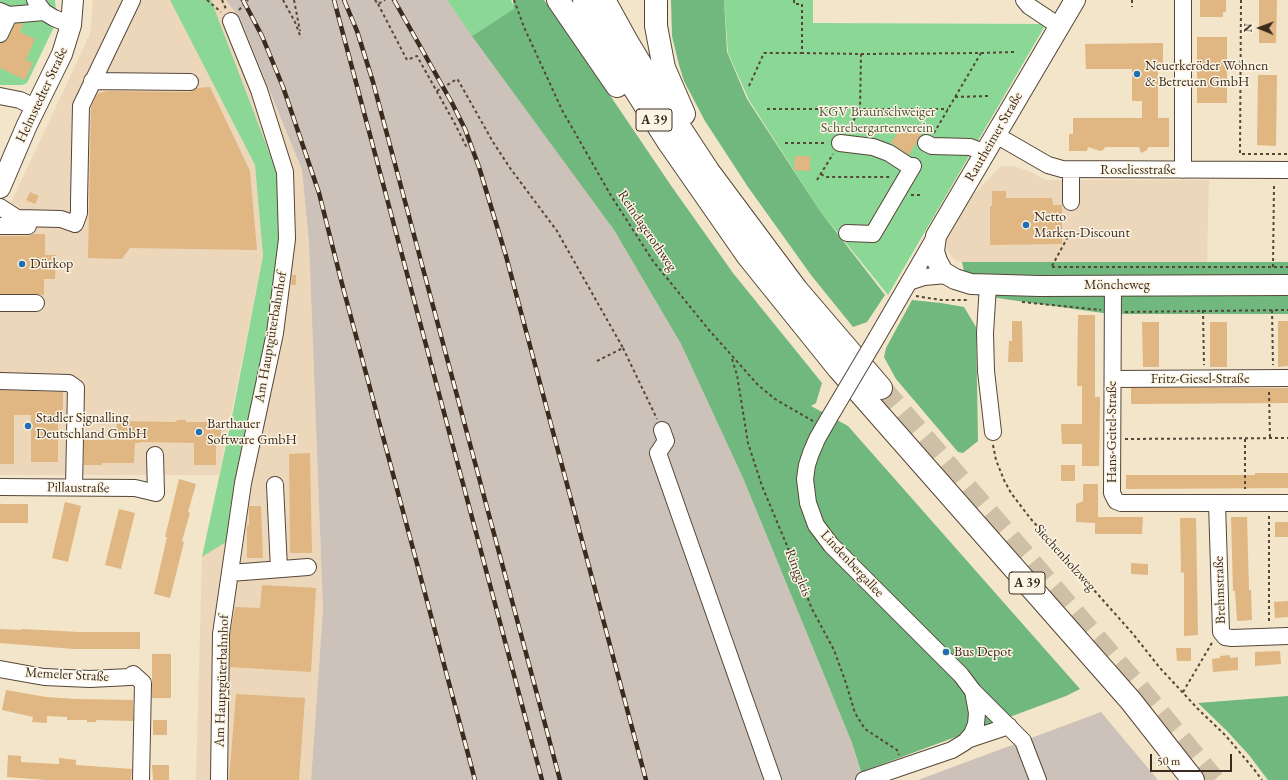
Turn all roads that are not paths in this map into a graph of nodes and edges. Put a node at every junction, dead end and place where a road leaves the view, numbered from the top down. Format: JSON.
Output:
{"nodes":[{"id":1,"x":73,"y":0,"type":"edge"},
{"id":2,"x":132,"y":0,"type":"edge"},
{"id":3,"x":558,"y":0,"type":"edge"},
{"id":4,"x":584,"y":0,"type":"edge"},
{"id":5,"x":604,"y":0,"type":"edge"},
{"id":6,"x":656,"y":0,"type":"edge"},
{"id":7,"x":1024,"y":0,"type":"edge"},
{"id":8,"x":1075,"y":0,"type":"edge"},
{"id":9,"x":1183,"y":0,"type":"edge"},
{"id":10,"x":39,"y":6,"type":"edge"},
{"id":11,"x":4,"y":9,"type":"edge"},
{"id":12,"x":231,"y":21,"type":"road end"},
{"id":13,"x":71,"y":25,"type":"junction"},
{"id":14,"x":1060,"y":26,"type":"junction"},
{"id":15,"x":0,"y":34,"type":"edge"},
{"id":16,"x":92,"y":81,"type":"junction"},
{"id":17,"x":190,"y":82,"type":"dead end"},
{"id":18,"x":0,"y":96,"type":"edge"},
{"id":19,"x":36,"y":108,"type":"junction"},
{"id":20,"x":996,"y":135,"type":"junction"},
{"id":21,"x":840,"y":143,"type":"road end"},
{"id":22,"x":927,"y":144,"type":"road end"},
{"id":23,"x":986,"y":153,"type":"junction"},
{"id":24,"x":1071,"y":170,"type":"junction"},
{"id":25,"x":1183,"y":170,"type":"junction"},
{"id":26,"x":1281,"y":170,"type":"edge"},
{"id":27,"x":709,"y":172,"type":"junction"},
{"id":28,"x":0,"y":188,"type":"edge"},
{"id":29,"x":1071,"y":202,"type":"dead end"},
{"id":30,"x":0,"y":207,"type":"edge"},
{"id":31,"x":75,"y":224,"type":"junction"},
{"id":32,"x":0,"y":226,"type":"edge"},
{"id":33,"x":847,"y":233,"type":"dead end"},
{"id":34,"x":732,"y":235,"type":"junction"},
{"id":35,"x":936,"y":236,"type":"junction"},
{"id":36,"x":947,"y":275,"type":"junction"},
{"id":37,"x":1113,"y":285,"type":"junction"},
{"id":38,"x":1288,"y":285,"type":"edge"},
{"id":39,"x":905,"y":289,"type":"junction"},
{"id":40,"x":987,"y":292,"type":"junction"},
{"id":41,"x":0,"y":303,"type":"edge"},
{"id":42,"x":36,"y":303,"type":"dead end"},
{"id":43,"x":1280,"y":378,"type":"edge"},
{"id":44,"x":1113,"y":379,"type":"junction"},
{"id":45,"x":0,"y":381,"type":"edge"},
{"id":46,"x":881,"y":388,"type":"tunnel mouth"},
{"id":47,"x":662,"y":430,"type":"road end"},
{"id":48,"x":993,"y":432,"type":"road end"},
{"id":49,"x":155,"y":455,"type":"dead end"},
{"id":50,"x":275,"y":485,"type":"dead end"},
{"id":51,"x":0,"y":487,"type":"edge"},
{"id":52,"x":74,"y":487,"type":"junction"},
{"id":53,"x":1288,"y":502,"type":"edge"},
{"id":54,"x":1217,"y":503,"type":"junction"},
{"id":55,"x":308,"y":567,"type":"dead end"},
{"id":56,"x":279,"y":569,"type":"junction"},
{"id":57,"x":230,"y":573,"type":"junction"},
{"id":58,"x":1288,"y":636,"type":"edge"},
{"id":59,"x":0,"y":669,"type":"edge"},
{"id":60,"x":973,"y":691,"type":"junction"},
{"id":61,"x":1009,"y":726,"type":"junction"},
{"id":62,"x":967,"y":740,"type":"junction"},
{"id":63,"x":1031,"y":762,"type":"junction"},
{"id":64,"x":885,"y":777,"type":"edge"},
{"id":65,"x":142,"y":780,"type":"edge"},
{"id":66,"x":219,"y":780,"type":"edge"},
{"id":67,"x":773,"y":780,"type":"edge"},
{"id":68,"x":864,"y":780,"type":"edge"},
{"id":69,"x":1034,"y":780,"type":"edge"},
{"id":70,"x":1038,"y":780,"type":"edge"},
{"id":71,"x":1193,"y":780,"type":"edge"}],
"edges":[{"from":1,"to":13,"type":"main road","name":"Helmstedter Straße"},
{"from":2,"to":16,"type":"street"},
{"from":3,"to":34,"type":"highway"},
{"from":4,"to":34,"type":"highway","number":"A 39"},
{"from":5,"to":27,"type":"highway","number":"A 39"},
{"from":6,"to":27,"type":"highway"},
{"from":7,"to":14,"type":"street"},
{"from":8,"to":14,"type":"main road","name":"Rautheimer Straße"},
{"from":9,"to":25,"type":"street"},
{"from":10,"to":11,"type":"street"},
{"from":10,"to":13,"type":"street"},
{"from":11,"to":15,"type":"street"},
{"from":12,"to":57,"type":"street","name":"Am Hauptgüterbahnhof"},
{"from":13,"to":19,"type":"main road","name":"Helmstedter Straße"},
{"from":14,"to":20,"type":"main road","name":"Rautheimer Straße"},
{"from":16,"to":17,"type":"street"},
{"from":16,"to":31,"type":"street"},
{"from":18,"to":19,"type":"street"},
{"from":19,"to":28,"type":"main road","name":"Helmstedter Straße"},
{"from":20,"to":23,"type":"main road","name":"Rautheimer Straße"},
{"from":20,"to":24,"type":"street","name":"Roseliesstraße"},
{"from":21,"to":33,"type":"street"},
{"from":22,"to":23,"type":"street"},
{"from":23,"to":35,"type":"main road","name":"Rautheimer Straße"},
{"from":24,"to":25,"type":"street","name":"Roseliesstraße"},
{"from":24,"to":29,"type":"street"},
{"from":25,"to":26,"type":"street","name":"Roseliesstraße"},
{"from":27,"to":46,"type":"highway","number":"A 39"},
{"from":30,"to":31,"type":"street"},
{"from":31,"to":32,"type":"street"},
{"from":34,"to":71,"type":"highway","number":"A 39"},
{"from":35,"to":36,"type":"main road","name":"Rautheimer Straße"},
{"from":35,"to":39,"type":"street","name":"Lindenbergallee"},
{"from":36,"to":39,"type":"street"},
{"from":36,"to":40,"type":"main road","name":"Möncheweg"},
{"from":37,"to":38,"type":"main road","name":"Möncheweg"},
{"from":37,"to":40,"type":"main road","name":"Möncheweg"},
{"from":37,"to":44,"type":"street","name":"Hans-Geitel-Straße"},
{"from":39,"to":60,"type":"street","name":"Lindenbergallee","bridge":true},
{"from":40,"to":48,"type":"street"},
{"from":41,"to":42,"type":"street"},
{"from":43,"to":44,"type":"street","name":"Fritz-Giesel-Straße"},
{"from":44,"to":54,"type":"street","name":"Hans-Geitel-Straße"},
{"from":45,"to":52,"type":"street"},
{"from":47,"to":67,"type":"street"},
{"from":49,"to":52,"type":"street","name":"Pillaustraße"},
{"from":50,"to":56,"type":"street"},
{"from":51,"to":52,"type":"street","name":"Pillaustraße"},
{"from":53,"to":54,"type":"street","name":"Hans-Geitel-Straße"},
{"from":54,"to":58,"type":"street","name":"Brehmstraße"},
{"from":55,"to":56,"type":"street"},
{"from":56,"to":57,"type":"street"},
{"from":57,"to":66,"type":"street","name":"Am Hauptgüterbahnhof"},
{"from":59,"to":65,"type":"street","name":"Memeler Straße"},
{"from":60,"to":61,"type":"street"},
{"from":60,"to":62,"type":"street","name":"Lindenbergallee"},
{"from":61,"to":62,"type":"street"},
{"from":61,"to":63,"type":"street"},
{"from":62,"to":64,"type":"street"},
{"from":63,"to":69,"type":"street"},
{"from":63,"to":70,"type":"street"},
{"from":64,"to":68,"type":"street"}]}
